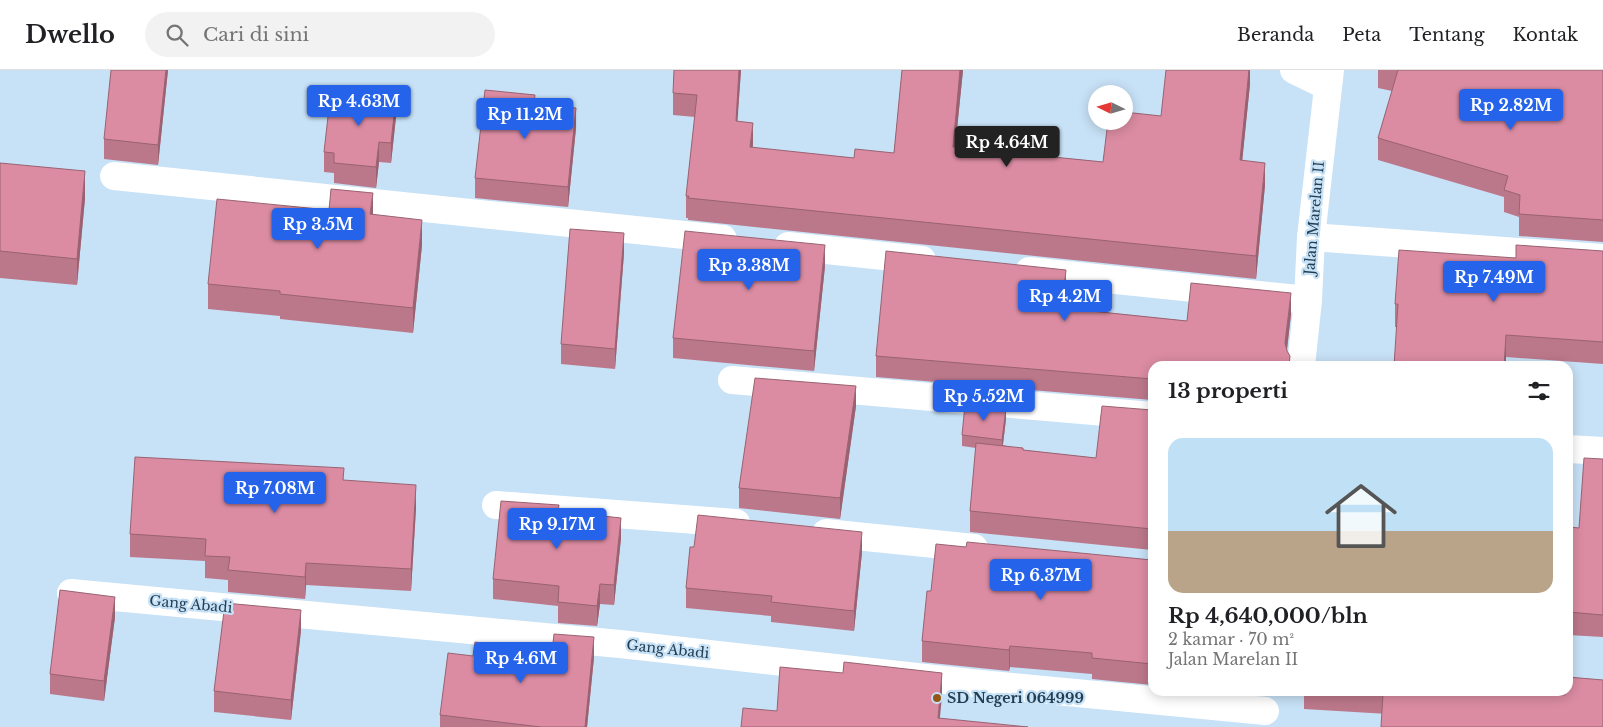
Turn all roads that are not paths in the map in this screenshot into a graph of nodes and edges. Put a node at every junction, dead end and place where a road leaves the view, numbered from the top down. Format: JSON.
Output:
{"nodes":[{"id":1,"x":1294,"y":70,"type":"edge"},
{"id":2,"x":1329,"y":78,"type":"edge"},
{"id":3,"x":114,"y":176,"type":"dead end"},
{"id":4,"x":1311,"y":237,"type":"junction"},
{"id":5,"x":1603,"y":258,"type":"edge"},
{"id":6,"x":943,"y":262,"type":"edge"},
{"id":7,"x":1002,"y":268,"type":"edge"},
{"id":8,"x":1308,"y":300,"type":"junction"},
{"id":9,"x":1302,"y":361,"type":"edge"},
{"id":10,"x":732,"y":380,"type":"dead end"},
{"id":11,"x":1148,"y":416,"type":"edge"},
{"id":12,"x":1573,"y":448,"type":"edge"},
{"id":13,"x":1603,"y":451,"type":"edge"},
{"id":14,"x":496,"y":505,"type":"dead end"},
{"id":15,"x":759,"y":526,"type":"edge"},
{"id":16,"x":798,"y":530,"type":"edge"},
{"id":17,"x":995,"y":550,"type":"edge"},
{"id":18,"x":71,"y":593,"type":"edge"},
{"id":19,"x":1265,"y":710,"type":"edge"}],
"edges":[{"from":1,"to":2,"type":"street"},
{"from":2,"to":4,"type":"street","name":"Jalan Marelan II"},
{"from":3,"to":6,"type":"street"},
{"from":4,"to":5,"type":"street"},
{"from":4,"to":8,"type":"street","name":"Jalan Marelan II"},
{"from":7,"to":8,"type":"street"},
{"from":8,"to":9,"type":"street","name":"Jalan Marelan II"},
{"from":10,"to":11,"type":"street"},
{"from":12,"to":13,"type":"street"},
{"from":14,"to":15,"type":"street"},
{"from":16,"to":17,"type":"street"},
{"from":18,"to":19,"type":"street","name":"Gang Abadi"}]}
